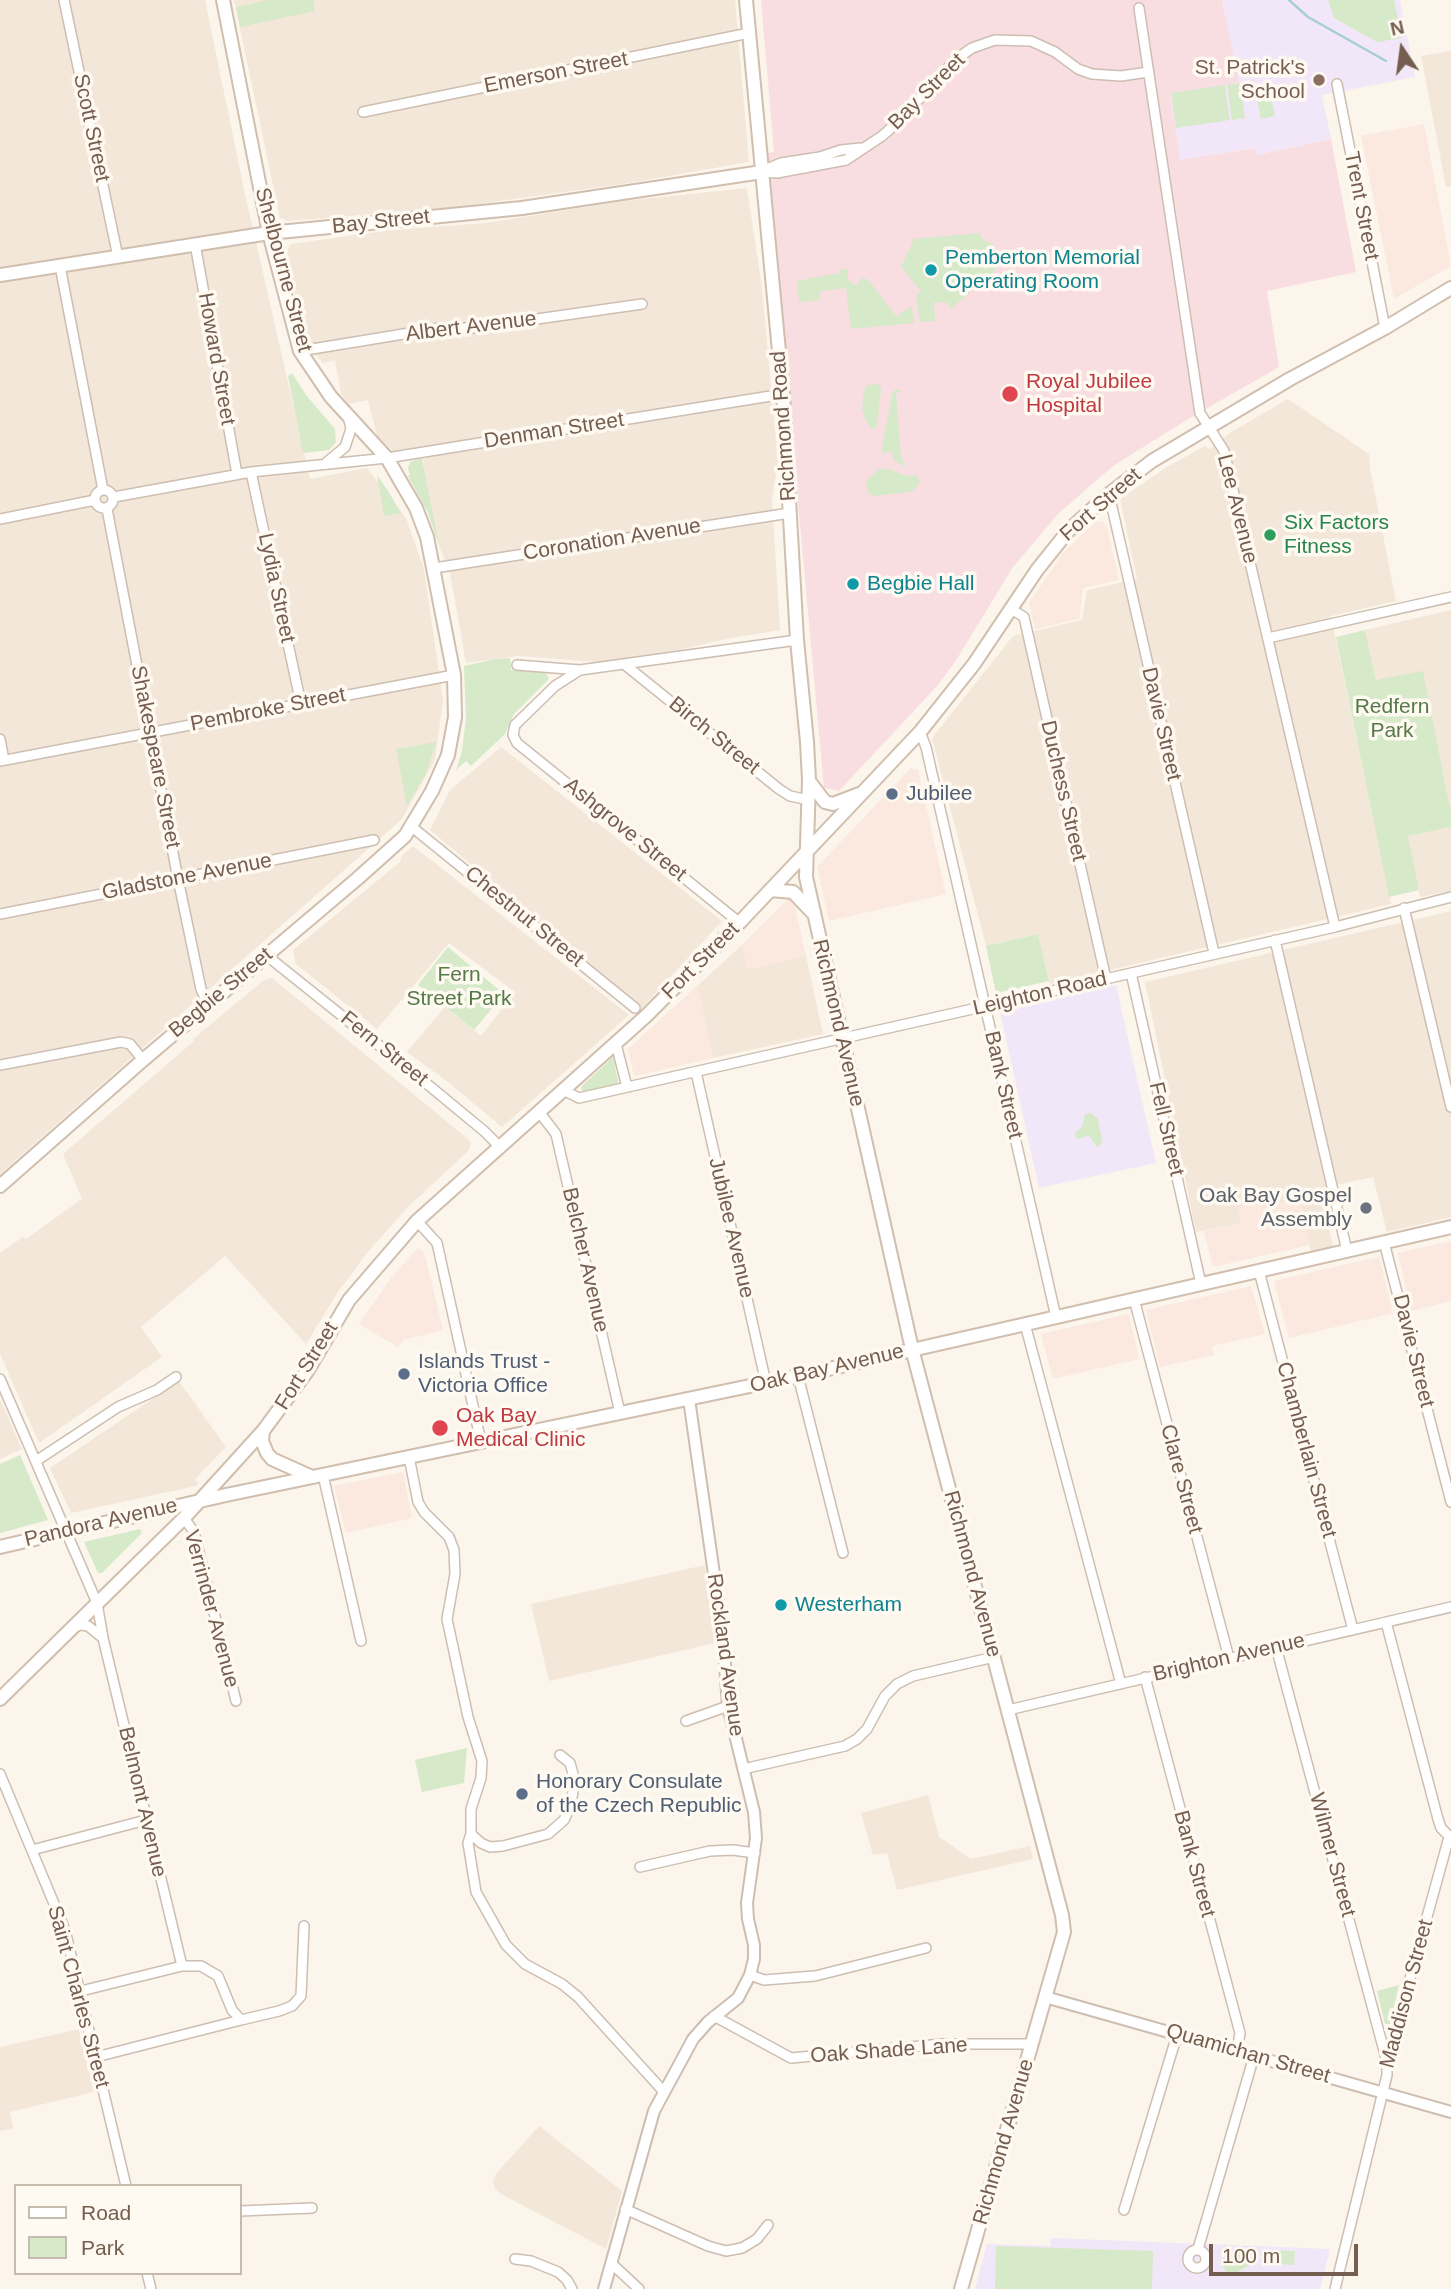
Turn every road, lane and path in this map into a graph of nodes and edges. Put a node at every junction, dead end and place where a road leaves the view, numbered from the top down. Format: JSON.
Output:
{"nodes":[{"id":1,"x":64,"y":0,"type":"edge"},
{"id":2,"x":223,"y":0,"type":"edge"},
{"id":3,"x":746,"y":0,"type":"edge"},
{"id":4,"x":1139,"y":8,"type":"dead end"},
{"id":5,"x":749,"y":33,"type":"junction"},
{"id":6,"x":1148,"y":72,"type":"junction"},
{"id":7,"x":1337,"y":84,"type":"dead end"},
{"id":8,"x":363,"y":112,"type":"dead end"},
{"id":9,"x":762,"y":172,"type":"junction"},
{"id":10,"x":269,"y":233,"type":"junction"},
{"id":11,"x":195,"y":244,"type":"junction"},
{"id":12,"x":118,"y":257,"type":"junction"},
{"id":13,"x":61,"y":266,"type":"junction"},
{"id":14,"x":0,"y":275,"type":"edge"},
{"id":15,"x":1451,"y":288,"type":"edge"},
{"id":16,"x":642,"y":303,"type":"dead end"},
{"id":17,"x":1385,"y":328,"type":"junction"},
{"id":18,"x":300,"y":352,"type":"junction"},
{"id":19,"x":783,"y":394,"type":"junction"},
{"id":20,"x":347,"y":414,"type":"junction"},
{"id":21,"x":1209,"y":426,"type":"junction"},
{"id":22,"x":387,"y":458,"type":"junction"},
{"id":23,"x":324,"y":464,"type":"junction"},
{"id":24,"x":251,"y":472,"type":"junction"},
{"id":25,"x":237,"y":474,"type":"junction"},
{"id":26,"x":103,"y":490,"type":"junction"},
{"id":27,"x":1109,"y":494,"type":"junction"},
{"id":28,"x":114,"y":497,"type":"junction"},
{"id":29,"x":95,"y":500,"type":"junction"},
{"id":30,"x":107,"y":509,"type":"junction"},
{"id":31,"x":790,"y":513,"type":"junction"},
{"id":32,"x":0,"y":519,"type":"edge"},
{"id":33,"x":434,"y":568,"type":"junction"},
{"id":34,"x":1451,"y":597,"type":"edge"},
{"id":35,"x":1011,"y":609,"type":"junction"},
{"id":36,"x":1268,"y":638,"type":"junction"},
{"id":37,"x":797,"y":640,"type":"junction"},
{"id":38,"x":624,"y":664,"type":"junction"},
{"id":39,"x":517,"y":665,"type":"dead end"},
{"id":40,"x":580,"y":670,"type":"junction"},
{"id":41,"x":454,"y":675,"type":"junction"},
{"id":42,"x":300,"y":704,"type":"junction"},
{"id":43,"x":151,"y":732,"type":"junction"},
{"id":44,"x":920,"y":732,"type":"junction"},
{"id":45,"x":0,"y":739,"type":"edge"},
{"id":46,"x":2,"y":760,"type":"edge"},
{"id":47,"x":809,"y":780,"type":"junction"},
{"id":48,"x":432,"y":791,"type":"joint"},
{"id":49,"x":865,"y":792,"type":"junction"},
{"id":50,"x":809,"y":800,"type":"junction"},
{"id":51,"x":412,"y":827,"type":"junction"},
{"id":52,"x":374,"y":840,"type":"dead end"},
{"id":53,"x":805,"y":852,"type":"junction"},
{"id":54,"x":178,"y":879,"type":"junction"},
{"id":55,"x":770,"y":890,"type":"junction"},
{"id":56,"x":1451,"y":897,"type":"edge"},
{"id":57,"x":1404,"y":908,"type":"junction"},
{"id":58,"x":813,"y":912,"type":"junction"},
{"id":59,"x":0,"y":914,"type":"edge"},
{"id":60,"x":740,"y":922,"type":"junction"},
{"id":61,"x":1335,"y":927,"type":"junction"},
{"id":62,"x":1275,"y":940,"type":"junction"},
{"id":63,"x":1214,"y":953,"type":"junction"},
{"id":64,"x":266,"y":954,"type":"junction"},
{"id":65,"x":1130,"y":973,"type":"junction"},
{"id":66,"x":1106,"y":979,"type":"junction"},
{"id":67,"x":208,"y":1005,"type":"junction"},
{"id":68,"x":985,"y":1006,"type":"junction"},
{"id":69,"x":635,"y":1008,"type":"dead end"},
{"id":70,"x":842,"y":1039,"type":"junction"},
{"id":71,"x":616,"y":1044,"type":"junction"},
{"id":72,"x":143,"y":1060,"type":"junction"},
{"id":73,"x":0,"y":1065,"type":"edge"},
{"id":74,"x":696,"y":1072,"type":"junction"},
{"id":75,"x":627,"y":1087,"type":"junction"},
{"id":76,"x":565,"y":1091,"type":"junction"},
{"id":77,"x":1451,"y":1107,"type":"edge"},
{"id":78,"x":540,"y":1112,"type":"junction"},
{"id":79,"x":499,"y":1146,"type":"junction"},
{"id":80,"x":0,"y":1186,"type":"edge"},
{"id":81,"x":417,"y":1221,"type":"junction"},
{"id":82,"x":1451,"y":1227,"type":"edge"},
{"id":83,"x":1384,"y":1242,"type":"junction"},
{"id":84,"x":1347,"y":1251,"type":"junction"},
{"id":85,"x":1259,"y":1271,"type":"junction"},
{"id":86,"x":1201,"y":1284,"type":"junction"},
{"id":87,"x":1134,"y":1299,"type":"junction"},
{"id":88,"x":1056,"y":1317,"type":"junction"},
{"id":89,"x":1025,"y":1324,"type":"junction"},
{"id":90,"x":912,"y":1349,"type":"junction"},
{"id":91,"x":798,"y":1376,"type":"junction"},
{"id":92,"x":176,"y":1377,"type":"dead end"},
{"id":93,"x":0,"y":1379,"type":"edge"},
{"id":94,"x":766,"y":1383,"type":"junction"},
{"id":95,"x":689,"y":1399,"type":"junction"},
{"id":96,"x":620,"y":1413,"type":"junction"},
{"id":97,"x":263,"y":1431,"type":"junction"},
{"id":98,"x":481,"y":1443,"type":"junction"},
{"id":99,"x":409,"y":1457,"type":"junction"},
{"id":100,"x":36,"y":1461,"type":"junction"},
{"id":101,"x":317,"y":1476,"type":"junction"},
{"id":102,"x":201,"y":1500,"type":"junction"},
{"id":103,"x":1451,"y":1502,"type":"edge"},
{"id":104,"x":184,"y":1518,"type":"junction"},
{"id":105,"x":64,"y":1531,"type":"junction"},
{"id":106,"x":0,"y":1546,"type":"edge"},
{"id":107,"x":843,"y":1553,"type":"dead end"},
{"id":108,"x":97,"y":1603,"type":"junction"},
{"id":109,"x":1451,"y":1607,"type":"edge"},
{"id":110,"x":1386,"y":1622,"type":"junction"},
{"id":111,"x":73,"y":1628,"type":"junction"},
{"id":112,"x":1353,"y":1630,"type":"junction"},
{"id":113,"x":103,"y":1638,"type":"junction"},
{"id":114,"x":361,"y":1641,"type":"dead end"},
{"id":115,"x":1276,"y":1647,"type":"junction"},
{"id":116,"x":994,"y":1657,"type":"junction"},
{"id":117,"x":1229,"y":1658,"type":"junction"},
{"id":118,"x":1145,"y":1677,"type":"junction"},
{"id":119,"x":1121,"y":1684,"type":"junction"},
{"id":120,"x":0,"y":1699,"type":"edge"},
{"id":121,"x":236,"y":1701,"type":"dead end"},
{"id":122,"x":727,"y":1706,"type":"junction"},
{"id":123,"x":1008,"y":1710,"type":"junction"},
{"id":124,"x":686,"y":1721,"type":"dead end"},
{"id":125,"x":560,"y":1755,"type":"dead end"},
{"id":126,"x":743,"y":1769,"type":"junction"},
{"id":127,"x":0,"y":1774,"type":"edge"},
{"id":128,"x":146,"y":1820,"type":"junction"},
{"id":129,"x":471,"y":1834,"type":"junction"},
{"id":130,"x":1450,"y":1838,"type":"edge"},
{"id":131,"x":32,"y":1850,"type":"junction"},
{"id":132,"x":755,"y":1853,"type":"junction"},
{"id":133,"x":640,"y":1867,"type":"dead end"},
{"id":134,"x":304,"y":1926,"type":"dead end"},
{"id":135,"x":926,"y":1948,"type":"dead end"},
{"id":136,"x":182,"y":1966,"type":"junction"},
{"id":137,"x":750,"y":1975,"type":"junction"},
{"id":138,"x":81,"y":1991,"type":"junction"},
{"id":139,"x":1045,"y":1997,"type":"junction"},
{"id":140,"x":715,"y":2016,"type":"junction"},
{"id":141,"x":241,"y":2020,"type":"junction"},
{"id":142,"x":1177,"y":2035,"type":"junction"},
{"id":143,"x":1031,"y":2044,"type":"junction"},
{"id":144,"x":1237,"y":2052,"type":"junction"},
{"id":145,"x":1254,"y":2056,"type":"junction"},
{"id":146,"x":96,"y":2057,"type":"junction"},
{"id":147,"x":1387,"y":2062,"type":"junction"},
{"id":148,"x":664,"y":2092,"type":"junction"},
{"id":149,"x":1381,"y":2092,"type":"junction"},
{"id":150,"x":1451,"y":2112,"type":"edge"},
{"id":151,"x":126,"y":2184,"type":"edge"},
{"id":152,"x":312,"y":2208,"type":"dead end"},
{"id":153,"x":625,"y":2209,"type":"junction"},
{"id":154,"x":1124,"y":2210,"type":"dead end"},
{"id":155,"x":242,"y":2211,"type":"edge"},
{"id":156,"x":768,"y":2225,"type":"dead end"},
{"id":157,"x":1198,"y":2249,"type":"dead end"},
{"id":158,"x":515,"y":2259,"type":"dead end"},
{"id":159,"x":611,"y":2263,"type":"junction"},
{"id":160,"x":572,"y":2289,"type":"edge"},
{"id":161,"x":604,"y":2289,"type":"edge"},
{"id":162,"x":639,"y":2289,"type":"edge"},
{"id":163,"x":961,"y":2289,"type":"edge"},
{"id":164,"x":1335,"y":2289,"type":"edge"}],
"edges":[{"from":1,"to":12,"type":"street","name":"Scott Street"},
{"from":2,"to":10,"type":"main road","name":"Shelbourne Street"},
{"from":3,"to":5,"type":"main road","name":"Richmond Road"},
{"from":4,"to":6,"type":"street","name":"Lee Avenue"},
{"from":5,"to":8,"type":"street","name":"Emerson Street"},
{"from":5,"to":9,"type":"main road","name":"Richmond Road"},
{"from":6,"to":9,"type":"street","name":"Bay Street"},
{"from":6,"to":21,"type":"street","name":"Lee Avenue"},
{"from":7,"to":17,"type":"street","name":"Trent Street"},
{"from":9,"to":10,"type":"main road","name":"Bay Street"},
{"from":9,"to":19,"type":"main road","name":"Richmond Road"},
{"from":10,"to":11,"type":"main road","name":"Bay Street"},
{"from":10,"to":18,"type":"main road","name":"Shelbourne Street"},
{"from":11,"to":12,"type":"main road","name":"Bay Street"},
{"from":11,"to":25,"type":"street","name":"Howard Street"},
{"from":12,"to":13,"type":"main road","name":"Bay Street"},
{"from":13,"to":14,"type":"main road","name":"Bay Street"},
{"from":13,"to":26,"type":"street"},
{"from":15,"to":17,"type":"main road","name":"Fort Street"},
{"from":16,"to":18,"type":"street","name":"Albert Avenue"},
{"from":17,"to":21,"type":"main road","name":"Fort Street"},
{"from":18,"to":20,"type":"main road","name":"Shelbourne Street"},
{"from":19,"to":22,"type":"street","name":"Denman Street"},
{"from":19,"to":31,"type":"main road","name":"Richmond Road"},
{"from":20,"to":22,"type":"main road","name":"Shelbourne Street"},
{"from":20,"to":23,"type":"street"},
{"from":21,"to":27,"type":"main road","name":"Fort Street"},
{"from":21,"to":36,"type":"street","name":"Lee Avenue"},
{"from":22,"to":23,"type":"street","name":"Denman Street"},
{"from":22,"to":33,"type":"main road","name":"Shelbourne Street"},
{"from":23,"to":24,"type":"street","name":"Denman Street"},
{"from":24,"to":25,"type":"street","name":"Denman Street"},
{"from":24,"to":42,"type":"street","name":"Lydia Street"},
{"from":25,"to":28,"type":"street","name":"Denman Street"},
{"from":26,"to":28,"type":"street"},
{"from":26,"to":29,"type":"street"},
{"from":27,"to":35,"type":"main road","name":"Fort Street"},
{"from":27,"to":63,"type":"street","name":"Davie Street"},
{"from":28,"to":30,"type":"street"},
{"from":29,"to":30,"type":"street"},
{"from":29,"to":32,"type":"street"},
{"from":30,"to":43,"type":"street","name":"Shakespeare Street"},
{"from":31,"to":33,"type":"street","name":"Coronation Avenue"},
{"from":31,"to":37,"type":"main road","name":"Richmond Road"},
{"from":33,"to":41,"type":"main road","name":"Shelbourne Street"},
{"from":34,"to":36,"type":"street"},
{"from":35,"to":44,"type":"main road","name":"Fort Street"},
{"from":35,"to":66,"type":"street","name":"Duchess Street"},
{"from":36,"to":61,"type":"street","name":"Lee Avenue"},
{"from":37,"to":38,"type":"street"},
{"from":37,"to":47,"type":"main road","name":"Richmond Road"},
{"from":38,"to":40,"type":"street"},
{"from":38,"to":50,"type":"street","name":"Birch Street"},
{"from":39,"to":40,"type":"street"},
{"from":40,"to":60,"type":"street","name":"Ashgrove Street"},
{"from":41,"to":42,"type":"street","name":"Pembroke Street"},
{"from":41,"to":48,"type":"main road","name":"Shelbourne Street"},
{"from":42,"to":43,"type":"street","name":"Pembroke Street"},
{"from":43,"to":46,"type":"street","name":"Pembroke Street"},
{"from":43,"to":54,"type":"street","name":"Shakespeare Street"},
{"from":44,"to":49,"type":"main road","name":"Fort Street"},
{"from":44,"to":68,"type":"street","name":"Bank Street"},
{"from":45,"to":46,"type":"street"},
{"from":47,"to":49,"type":"main road"},
{"from":47,"to":50,"type":"main road","name":"Richmond Road"},
{"from":48,"to":51,"type":"main road","name":"Begbie Street"},
{"from":49,"to":53,"type":"main road","name":"Fort Street"},
{"from":50,"to":53,"type":"main road","name":"Richmond Road"},
{"from":51,"to":64,"type":"main road","name":"Begbie Street"},
{"from":51,"to":69,"type":"street","name":"Chestnut Street"},
{"from":52,"to":54,"type":"street","name":"Gladstone Avenue"},
{"from":53,"to":55,"type":"main road","name":"Fort Street"},
{"from":53,"to":58,"type":"main road","name":"Richmond Avenue"},
{"from":54,"to":59,"type":"street","name":"Gladstone Avenue"},
{"from":54,"to":67,"type":"street","name":"Shakespeare Street"},
{"from":55,"to":58,"type":"main road"},
{"from":55,"to":60,"type":"main road","name":"Fort Street"},
{"from":56,"to":57,"type":"street","name":"Leighton Road"},
{"from":57,"to":61,"type":"street","name":"Leighton Road"},
{"from":57,"to":77,"type":"street"},
{"from":58,"to":70,"type":"main road","name":"Richmond Avenue"},
{"from":60,"to":71,"type":"main road","name":"Fort Street"},
{"from":61,"to":62,"type":"street","name":"Leighton Road"},
{"from":62,"to":63,"type":"street","name":"Leighton Road"},
{"from":62,"to":84,"type":"street"},
{"from":63,"to":65,"type":"street","name":"Leighton Road"},
{"from":64,"to":67,"type":"main road","name":"Begbie Street"},
{"from":64,"to":79,"type":"street","name":"Fern Street"},
{"from":65,"to":66,"type":"street","name":"Leighton Road"},
{"from":65,"to":86,"type":"street","name":"Fell Street"},
{"from":66,"to":68,"type":"street","name":"Leighton Road"},
{"from":67,"to":72,"type":"main road","name":"Begbie Street"},
{"from":68,"to":70,"type":"street","name":"Leighton Road"},
{"from":68,"to":88,"type":"street","name":"Bank Street"},
{"from":70,"to":74,"type":"street","name":"Leighton Road"},
{"from":70,"to":90,"type":"main road","name":"Richmond Avenue"},
{"from":71,"to":75,"type":"street"},
{"from":71,"to":76,"type":"main road","name":"Fort Street"},
{"from":72,"to":73,"type":"street"},
{"from":72,"to":80,"type":"main road","name":"Begbie Street"},
{"from":74,"to":75,"type":"street","name":"Leighton Road"},
{"from":74,"to":94,"type":"street","name":"Jubilee Avenue"},
{"from":75,"to":76,"type":"street","name":"Leighton Road"},
{"from":76,"to":78,"type":"main road","name":"Fort Street"},
{"from":78,"to":79,"type":"main road","name":"Fort Street"},
{"from":78,"to":96,"type":"street","name":"Belcher Avenue"},
{"from":79,"to":81,"type":"main road","name":"Fort Street"},
{"from":81,"to":97,"type":"main road","name":"Fort Street"},
{"from":81,"to":98,"type":"street"},
{"from":82,"to":83,"type":"main road","name":"Oak Bay Avenue"},
{"from":83,"to":84,"type":"main road","name":"Oak Bay Avenue"},
{"from":83,"to":103,"type":"street","name":"Davie Street"},
{"from":84,"to":85,"type":"main road","name":"Oak Bay Avenue"},
{"from":85,"to":86,"type":"main road","name":"Oak Bay Avenue"},
{"from":85,"to":112,"type":"street","name":"Chamberlain Street"},
{"from":86,"to":87,"type":"main road","name":"Oak Bay Avenue"},
{"from":87,"to":88,"type":"main road","name":"Oak Bay Avenue"},
{"from":87,"to":117,"type":"street","name":"Clare Street"},
{"from":88,"to":89,"type":"main road","name":"Oak Bay Avenue"},
{"from":89,"to":90,"type":"main road","name":"Oak Bay Avenue"},
{"from":89,"to":119,"type":"street"},
{"from":90,"to":91,"type":"main road","name":"Oak Bay Avenue"},
{"from":90,"to":116,"type":"main road","name":"Richmond Avenue"},
{"from":91,"to":94,"type":"main road","name":"Oak Bay Avenue"},
{"from":91,"to":107,"type":"street"},
{"from":92,"to":100,"type":"street"},
{"from":93,"to":100,"type":"street","name":"Belmont Avenue"},
{"from":94,"to":95,"type":"main road","name":"Oak Bay Avenue"},
{"from":95,"to":96,"type":"main road","name":"Oak Bay Avenue"},
{"from":95,"to":122,"type":"street","name":"Rockland Avenue"},
{"from":96,"to":98,"type":"main road","name":"Oak Bay Avenue"},
{"from":97,"to":101,"type":"main road"},
{"from":97,"to":102,"type":"main road","name":"Fort Street"},
{"from":98,"to":99,"type":"main road","name":"Oak Bay Avenue"},
{"from":99,"to":101,"type":"main road","name":"Oak Bay Avenue"},
{"from":99,"to":129,"type":"street"},
{"from":100,"to":105,"type":"street","name":"Belmont Avenue"},
{"from":101,"to":102,"type":"main road","name":"Oak Bay Avenue"},
{"from":101,"to":114,"type":"street"},
{"from":102,"to":104,"type":"main road","name":"Fort Street"},
{"from":102,"to":105,"type":"main road","name":"Pandora Avenue"},
{"from":104,"to":108,"type":"main road","name":"Fort Street"},
{"from":104,"to":121,"type":"street","name":"Verrinder Avenue"},
{"from":105,"to":106,"type":"main road","name":"Pandora Avenue"},
{"from":105,"to":108,"type":"street","name":"Belmont Avenue"},
{"from":108,"to":111,"type":"main road","name":"Fort Street"},
{"from":108,"to":113,"type":"street","name":"Belmont Avenue"},
{"from":109,"to":110,"type":"street","name":"Brighton Avenue"},
{"from":110,"to":112,"type":"street","name":"Brighton Avenue"},
{"from":110,"to":130,"type":"street","name":"Maddison Street"},
{"from":111,"to":113,"type":"street"},
{"from":111,"to":120,"type":"main road","name":"Fort Street"},
{"from":112,"to":115,"type":"street","name":"Brighton Avenue"},
{"from":113,"to":128,"type":"street","name":"Belmont Avenue"},
{"from":115,"to":117,"type":"street","name":"Brighton Avenue"},
{"from":115,"to":147,"type":"street","name":"Wilmer Street"},
{"from":116,"to":123,"type":"main road","name":"Richmond Avenue"},
{"from":116,"to":126,"type":"street"},
{"from":117,"to":118,"type":"street","name":"Brighton Avenue"},
{"from":118,"to":119,"type":"street","name":"Brighton Avenue"},
{"from":118,"to":144,"type":"street","name":"Bank Street"},
{"from":119,"to":123,"type":"street","name":"Brighton Avenue"},
{"from":122,"to":124,"type":"street"},
{"from":122,"to":126,"type":"street","name":"Rockland Avenue"},
{"from":123,"to":139,"type":"main road","name":"Richmond Avenue"},
{"from":125,"to":129,"type":"street"},
{"from":126,"to":132,"type":"street","name":"Rockland Avenue"},
{"from":127,"to":131,"type":"street","name":"Saint Charles Street"},
{"from":128,"to":131,"type":"street"},
{"from":128,"to":136,"type":"street","name":"Belmont Avenue"},
{"from":129,"to":148,"type":"street"},
{"from":130,"to":147,"type":"street","name":"Maddison Street"},
{"from":131,"to":138,"type":"street","name":"Saint Charles Street"},
{"from":132,"to":133,"type":"street"},
{"from":132,"to":137,"type":"street","name":"Rockland Avenue"},
{"from":134,"to":141,"type":"street"},
{"from":135,"to":137,"type":"street"},
{"from":136,"to":138,"type":"street"},
{"from":136,"to":141,"type":"street"},
{"from":137,"to":140,"type":"street","name":"Rockland Avenue"},
{"from":138,"to":146,"type":"street","name":"Saint Charles Street"},
{"from":139,"to":142,"type":"street","name":"Quamichan Street"},
{"from":139,"to":143,"type":"main road","name":"Richmond Avenue"},
{"from":140,"to":143,"type":"street","name":"Oak Shade Lane"},
{"from":140,"to":148,"type":"street","name":"Rockland Avenue"},
{"from":141,"to":146,"type":"street"},
{"from":142,"to":144,"type":"street","name":"Quamichan Street"},
{"from":142,"to":154,"type":"street"},
{"from":143,"to":163,"type":"main road","name":"Richmond Avenue"},
{"from":144,"to":145,"type":"street","name":"Quamichan Street"},
{"from":145,"to":149,"type":"street","name":"Quamichan Street"},
{"from":145,"to":157,"type":"street"},
{"from":146,"to":151,"type":"street","name":"Saint Charles Street"},
{"from":147,"to":149,"type":"street","name":"Maddison Street"},
{"from":148,"to":153,"type":"street","name":"Rockland Avenue"},
{"from":149,"to":150,"type":"street","name":"Quamichan Street"},
{"from":149,"to":164,"type":"street","name":"Maddison Street"},
{"from":152,"to":155,"type":"street"},
{"from":153,"to":156,"type":"street"},
{"from":153,"to":159,"type":"street","name":"Rockland Avenue"},
{"from":158,"to":160,"type":"street"},
{"from":159,"to":161,"type":"street","name":"Rockland Avenue"},
{"from":159,"to":162,"type":"street"}]}
